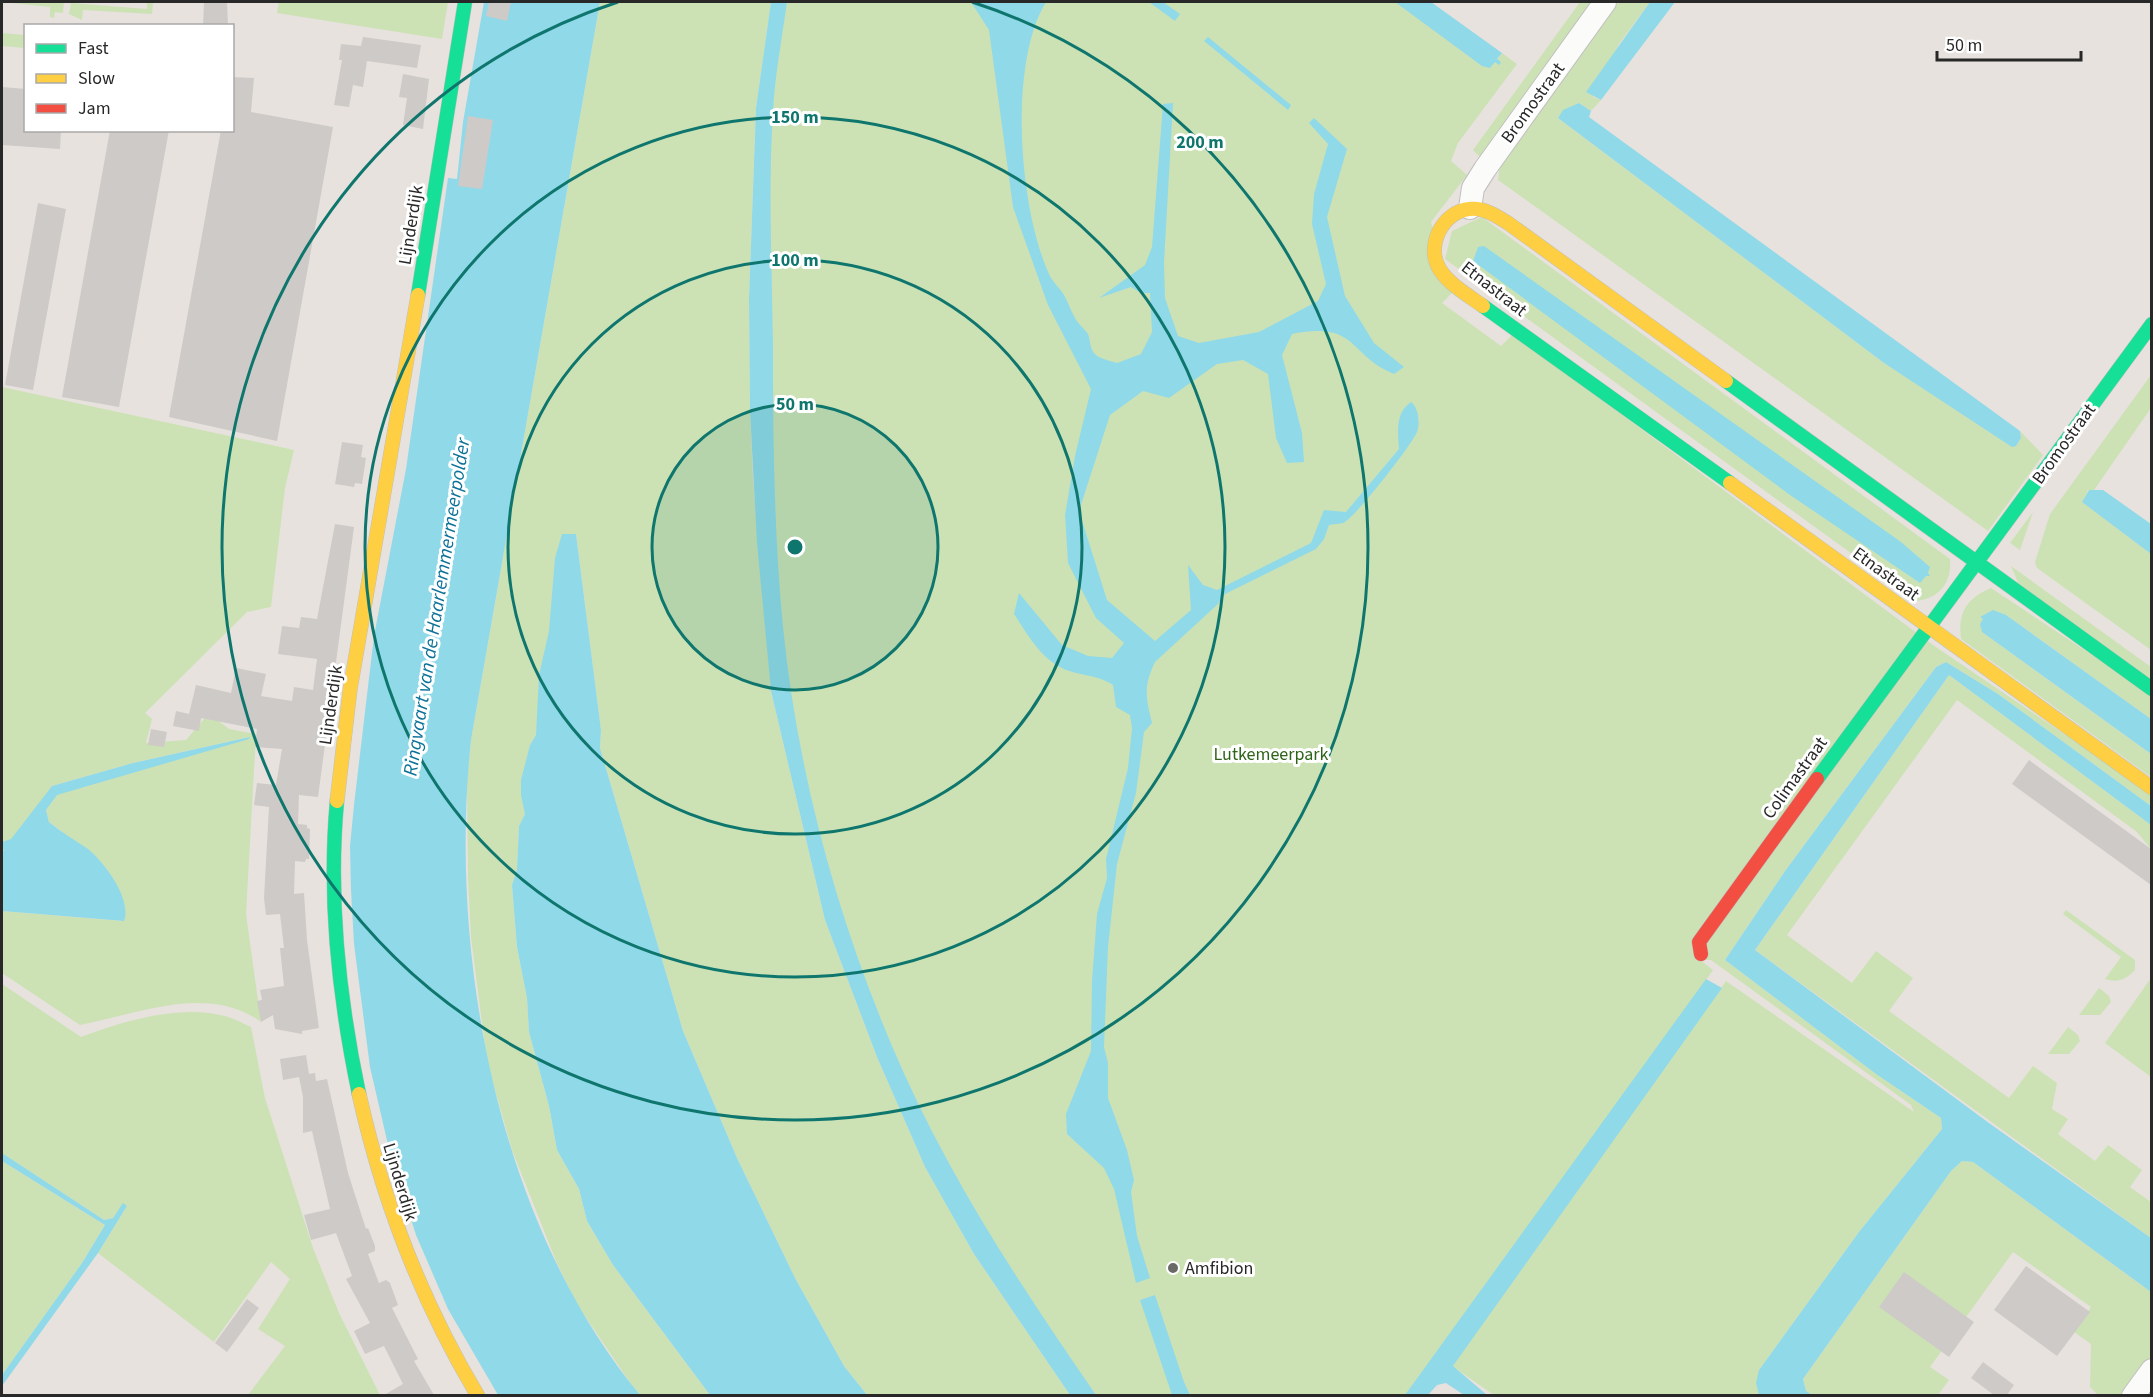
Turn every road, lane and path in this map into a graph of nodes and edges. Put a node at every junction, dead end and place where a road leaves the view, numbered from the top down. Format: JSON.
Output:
{"nodes":[{"id":1,"x":465,"y":2,"type":"edge"},
{"id":2,"x":1605,"y":2,"type":"edge"},
{"id":3,"x":1470,"y":208,"type":"junction"},
{"id":4,"x":2151,"y":324,"type":"edge"},
{"id":5,"x":1977,"y":564,"type":"junction"},
{"id":6,"x":1928,"y":626,"type":"junction"},
{"id":7,"x":2151,"y":689,"type":"edge"},
{"id":8,"x":2151,"y":788,"type":"edge"},
{"id":9,"x":1701,"y":954,"type":"dead end"},
{"id":10,"x":2151,"y":1370,"type":"edge"},
{"id":11,"x":478,"y":1395,"type":"edge"},
{"id":12,"x":2133,"y":1395,"type":"edge"}],
"edges":[{"from":1,"to":11,"type":"street","name":"Lijnderdijk"},
{"from":2,"to":3,"type":"street","name":"Bromostraat"},
{"from":3,"to":5,"type":"street"},
{"from":3,"to":6,"type":"street","name":"Etnastraat"},
{"from":4,"to":5,"type":"street","name":"Bromostraat"},
{"from":5,"to":6,"type":"street","name":"Bromostraat"},
{"from":5,"to":7,"type":"street"},
{"from":6,"to":8,"type":"street","name":"Etnastraat"},
{"from":6,"to":9,"type":"street","name":"Colimastraat"},
{"from":10,"to":12,"type":"street"}]}
